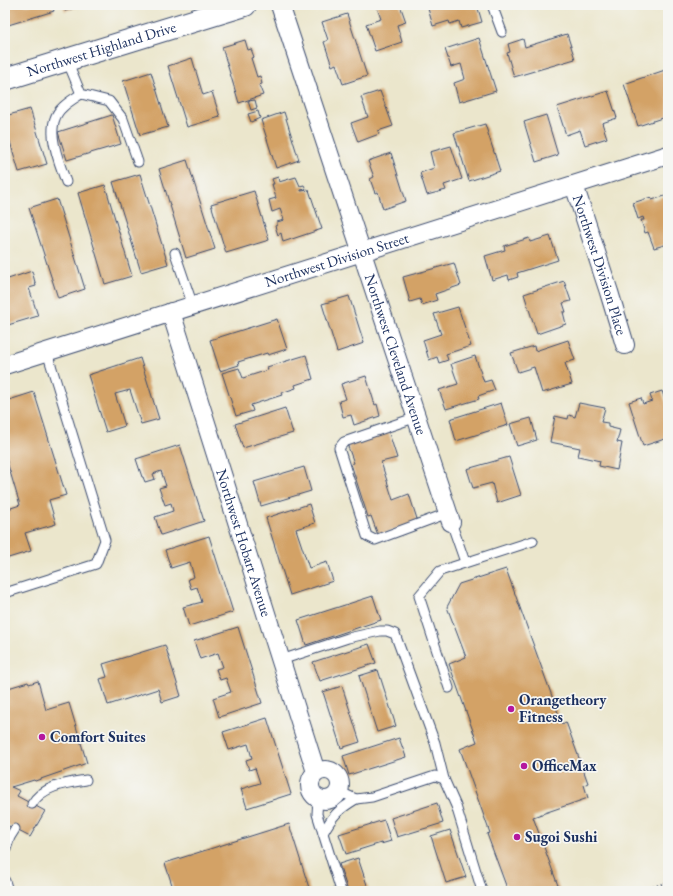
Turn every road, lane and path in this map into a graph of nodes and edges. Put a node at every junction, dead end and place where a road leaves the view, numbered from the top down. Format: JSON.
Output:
{"nodes":[{"id":1,"x":245,"y":5,"type":"edge"},
{"id":2,"x":280,"y":5,"type":"edge"},
{"id":3,"x":492,"y":5,"type":"edge"},
{"id":4,"x":502,"y":32,"type":"dead end"},
{"id":5,"x":67,"y":60,"type":"junction"},
{"id":6,"x":5,"y":79,"type":"edge"},
{"id":7,"x":81,"y":94,"type":"junction"},
{"id":8,"x":668,"y":155,"type":"edge"},
{"id":9,"x":138,"y":162,"type":"dead end"},
{"id":10,"x":66,"y":182,"type":"dead end"},
{"id":11,"x":574,"y":185,"type":"junction"},
{"id":12,"x":363,"y":252,"type":"junction"},
{"id":13,"x":175,"y":253,"type":"dead end"},
{"id":14,"x":193,"y":306,"type":"junction"},
{"id":15,"x":170,"y":312,"type":"junction"},
{"id":16,"x":625,"y":345,"type":"dead end"},
{"id":17,"x":47,"y":352,"type":"junction"},
{"id":18,"x":5,"y":365,"type":"edge"},
{"id":19,"x":417,"y":417,"type":"junction"},
{"id":20,"x":450,"y":518,"type":"junction"},
{"id":21,"x":533,"y":541,"type":"dead end"},
{"id":22,"x":465,"y":562,"type":"junction"},
{"id":23,"x":5,"y":593,"type":"edge"},
{"id":24,"x":281,"y":660,"type":"junction"},
{"id":25,"x":449,"y":688,"type":"dead end"},
{"id":26,"x":316,"y":772,"type":"junction"},
{"id":27,"x":444,"y":779,"type":"junction"},
{"id":28,"x":86,"y":780,"type":"dead end"},
{"id":29,"x":338,"y":792,"type":"junction"},
{"id":30,"x":318,"y":798,"type":"junction"},
{"id":31,"x":356,"y":800,"type":"junction"},
{"id":32,"x":32,"y":804,"type":"dead end"},
{"id":33,"x":15,"y":829,"type":"dead end"},
{"id":34,"x":323,"y":833,"type":"junction"},
{"id":35,"x":5,"y":852,"type":"edge"},
{"id":36,"x":5,"y":881,"type":"edge"},
{"id":37,"x":668,"y":882,"type":"edge"},
{"id":38,"x":8,"y":891,"type":"edge"},
{"id":39,"x":341,"y":891,"type":"edge"},
{"id":40,"x":482,"y":891,"type":"edge"},
{"id":41,"x":642,"y":891,"type":"edge"}],
"edges":[{"from":1,"to":5,"type":"street","name":"Northwest Highland Drive"},
{"from":2,"to":12,"type":"street","name":"Northwest Cleveland Avenue"},
{"from":3,"to":4,"type":"lane"},
{"from":5,"to":6,"type":"street","name":"Northwest Highland Drive"},
{"from":5,"to":7,"type":"lane"},
{"from":7,"to":9,"type":"lane"},
{"from":7,"to":10,"type":"lane"},
{"from":8,"to":11,"type":"street","name":"Northwest Division Street"},
{"from":11,"to":12,"type":"street","name":"Northwest Division Street"},
{"from":11,"to":16,"type":"street","name":"Northwest Division Place"},
{"from":12,"to":14,"type":"street","name":"Northwest Division Street"},
{"from":12,"to":19,"type":"street","name":"Northwest Cleveland Avenue"},
{"from":13,"to":14,"type":"lane"},
{"from":14,"to":15,"type":"street","name":"Northwest Division Street"},
{"from":15,"to":17,"type":"street","name":"Northwest Division Street"},
{"from":15,"to":24,"type":"street","name":"Northwest Hobart Avenue"},
{"from":17,"to":18,"type":"street","name":"Northwest Division Street"},
{"from":17,"to":23,"type":"lane"},
{"from":19,"to":20,"type":"street","name":"Northwest Cleveland Avenue"},
{"from":19,"to":20,"type":"lane"},
{"from":20,"to":22,"type":"lane"},
{"from":21,"to":22,"type":"lane"},
{"from":22,"to":25,"type":"lane"},
{"from":24,"to":26,"type":"street","name":"Northwest Hobart Avenue"},
{"from":24,"to":27,"type":"lane"},
{"from":26,"to":29,"type":"street"},
{"from":26,"to":30,"type":"street","name":"Northwest Hobart Avenue"},
{"from":27,"to":31,"type":"lane"},
{"from":27,"to":40,"type":"lane"},
{"from":28,"to":32,"type":"lane"},
{"from":29,"to":30,"type":"street"},
{"from":29,"to":31,"type":"lane"},
{"from":30,"to":34,"type":"lane"},
{"from":31,"to":34,"type":"lane"},
{"from":33,"to":35,"type":"lane"},
{"from":34,"to":39,"type":"lane"},
{"from":36,"to":38,"type":"lane"},
{"from":37,"to":41,"type":"path"}]}
